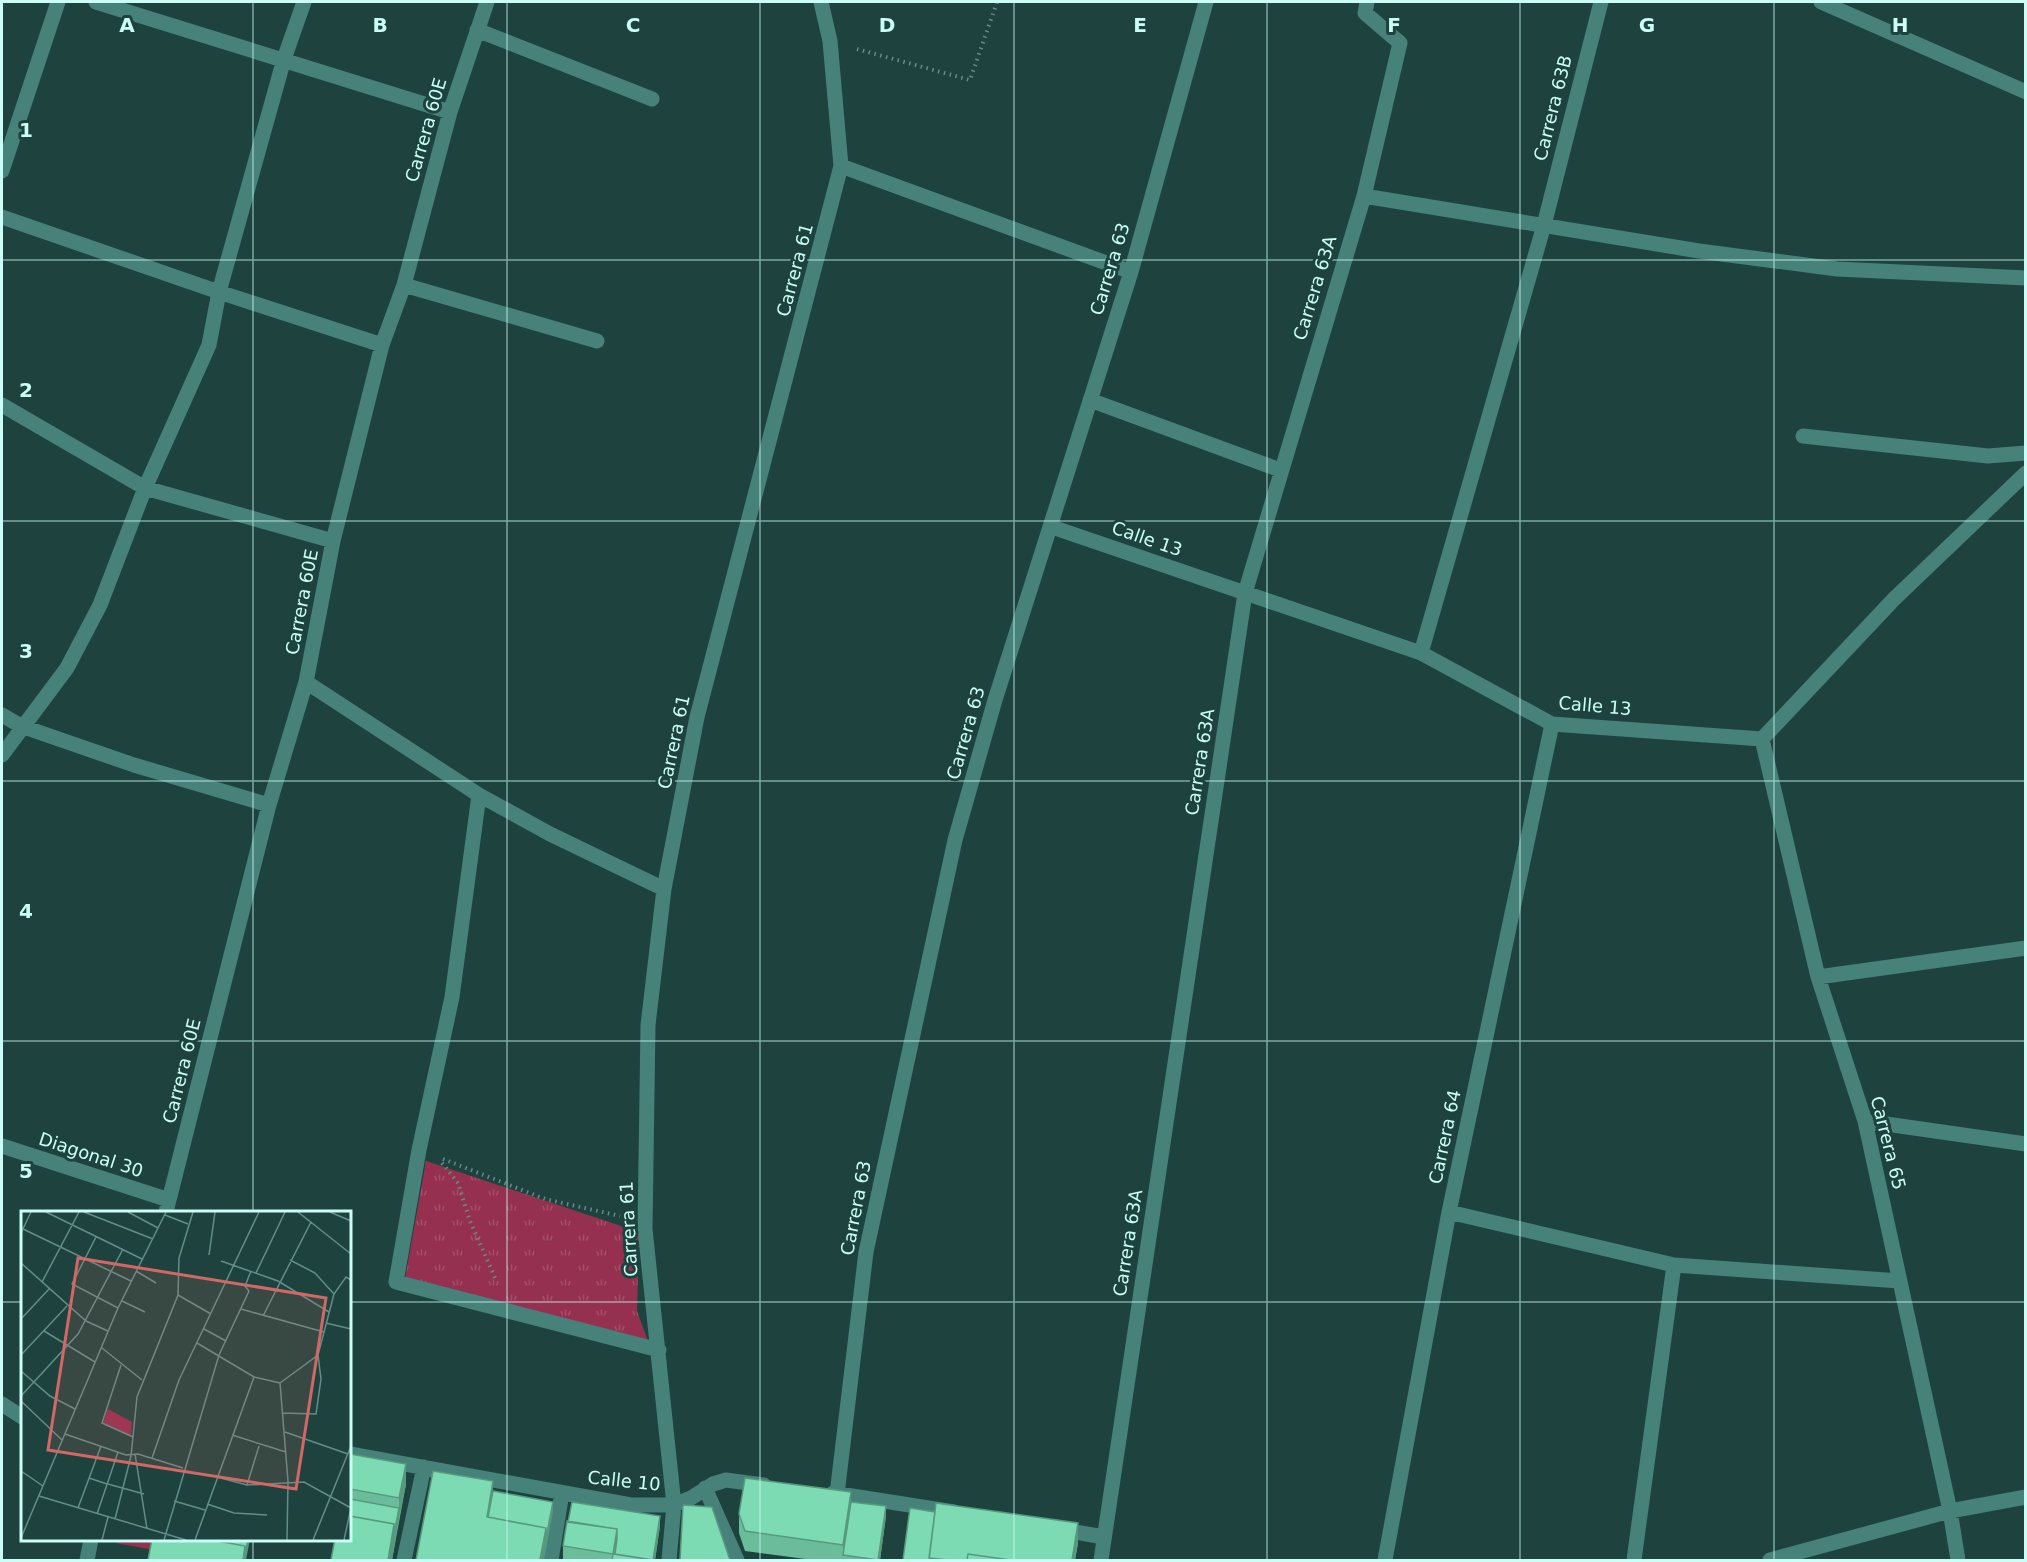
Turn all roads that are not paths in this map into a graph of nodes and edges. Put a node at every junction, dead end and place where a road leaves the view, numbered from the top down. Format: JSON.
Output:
{"nodes":[{"id":1,"x":58,"y":2,"type":"edge"},
{"id":2,"x":96,"y":2,"type":"edge"},
{"id":3,"x":304,"y":2,"type":"edge"},
{"id":4,"x":487,"y":2,"type":"edge"},
{"id":5,"x":821,"y":2,"type":"edge"},
{"id":6,"x":1206,"y":2,"type":"edge"},
{"id":7,"x":1367,"y":2,"type":"edge"},
{"id":8,"x":1600,"y":2,"type":"edge"},
{"id":9,"x":1821,"y":2,"type":"edge"},
{"id":10,"x":477,"y":30,"type":"junction"},
{"id":11,"x":284,"y":59,"type":"junction"},
{"id":12,"x":2025,"y":92,"type":"edge"},
{"id":13,"x":652,"y":99,"type":"dead end"},
{"id":14,"x":450,"y":112,"type":"junction"},
{"id":15,"x":841,"y":166,"type":"junction"},
{"id":16,"x":2,"y":171,"type":"edge"},
{"id":17,"x":1364,"y":196,"type":"junction"},
{"id":18,"x":2,"y":217,"type":"edge"},
{"id":19,"x":1544,"y":225,"type":"junction"},
{"id":20,"x":1131,"y":272,"type":"junction"},
{"id":21,"x":2025,"y":278,"type":"edge"},
{"id":22,"x":404,"y":285,"type":"junction"},
{"id":23,"x":219,"y":292,"type":"junction"},
{"id":24,"x":597,"y":341,"type":"dead end"},
{"id":25,"x":382,"y":345,"type":"junction"},
{"id":26,"x":1090,"y":400,"type":"junction"},
{"id":27,"x":2,"y":405,"type":"edge"},
{"id":28,"x":1803,"y":436,"type":"dead end"},
{"id":29,"x":2025,"y":453,"type":"edge"},
{"id":30,"x":1280,"y":470,"type":"junction"},
{"id":31,"x":2025,"y":473,"type":"edge"},
{"id":32,"x":145,"y":488,"type":"junction"},
{"id":33,"x":1052,"y":527,"type":"junction"},
{"id":34,"x":333,"y":541,"type":"junction"},
{"id":35,"x":1245,"y":592,"type":"junction"},
{"id":36,"x":1421,"y":653,"type":"junction"},
{"id":37,"x":306,"y":682,"type":"junction"},
{"id":38,"x":2,"y":715,"type":"edge"},
{"id":39,"x":1552,"y":724,"type":"junction"},
{"id":40,"x":21,"y":726,"type":"junction"},
{"id":41,"x":1762,"y":739,"type":"junction"},
{"id":42,"x":2,"y":755,"type":"edge"},
{"id":43,"x":479,"y":795,"type":"junction"},
{"id":44,"x":269,"y":805,"type":"junction"},
{"id":45,"x":664,"y":889,"type":"junction"},
{"id":46,"x":2025,"y":948,"type":"edge"},
{"id":47,"x":1818,"y":977,"type":"junction"},
{"id":48,"x":1865,"y":1121,"type":"junction"},
{"id":49,"x":2025,"y":1144,"type":"edge"},
{"id":50,"x":2,"y":1146,"type":"edge"},
{"id":51,"x":168,"y":1206,"type":"edge"},
{"id":52,"x":1449,"y":1212,"type":"junction"},
{"id":53,"x":1674,"y":1265,"type":"junction"},
{"id":54,"x":1900,"y":1281,"type":"junction"},
{"id":55,"x":659,"y":1350,"type":"junction"},
{"id":56,"x":2,"y":1404,"type":"edge"},
{"id":57,"x":21,"y":1416,"type":"edge"},
{"id":58,"x":351,"y":1454,"type":"edge"},
{"id":59,"x":424,"y":1467,"type":"junction"},
{"id":60,"x":782,"y":1487,"type":"edge"},
{"id":61,"x":705,"y":1488,"type":"junction"},
{"id":62,"x":815,"y":1491,"type":"edge"},
{"id":63,"x":561,"y":1493,"type":"junction"},
{"id":64,"x":837,"y":1494,"type":"junction"},
{"id":65,"x":2025,"y":1497,"type":"edge"},
{"id":66,"x":674,"y":1504,"type":"junction"},
{"id":67,"x":1950,"y":1511,"type":"junction"},
{"id":68,"x":965,"y":1514,"type":"edge"},
{"id":69,"x":1046,"y":1527,"type":"edge"},
{"id":70,"x":1104,"y":1537,"type":"junction"},
{"id":71,"x":91,"y":1541,"type":"edge"},
{"id":72,"x":87,"y":1560,"type":"edge"},
{"id":73,"x":404,"y":1560,"type":"edge"},
{"id":74,"x":551,"y":1560,"type":"edge"},
{"id":75,"x":669,"y":1560,"type":"edge"},
{"id":76,"x":737,"y":1560,"type":"edge"},
{"id":77,"x":1101,"y":1560,"type":"edge"},
{"id":78,"x":1385,"y":1560,"type":"edge"},
{"id":79,"x":1634,"y":1560,"type":"edge"},
{"id":80,"x":1770,"y":1560,"type":"edge"},
{"id":81,"x":1958,"y":1560,"type":"edge"}],
"edges":[{"from":1,"to":16,"type":"street"},
{"from":2,"to":11,"type":"street"},
{"from":3,"to":11,"type":"street"},
{"from":4,"to":10,"type":"street","name":"Carrera 60E"},
{"from":5,"to":15,"type":"street","name":"Carrera 61"},
{"from":6,"to":20,"type":"street","name":"Carrera 63"},
{"from":7,"to":17,"type":"street","name":"Carrera 63A"},
{"from":8,"to":19,"type":"street","name":"Carrera 63B"},
{"from":9,"to":12,"type":"street"},
{"from":10,"to":13,"type":"street"},
{"from":10,"to":14,"type":"street","name":"Carrera 60E"},
{"from":11,"to":14,"type":"street"},
{"from":11,"to":23,"type":"street"},
{"from":14,"to":22,"type":"street","name":"Carrera 60E"},
{"from":15,"to":20,"type":"street"},
{"from":15,"to":45,"type":"street","name":"Carrera 61"},
{"from":17,"to":19,"type":"street"},
{"from":17,"to":30,"type":"street","name":"Carrera 63A"},
{"from":18,"to":23,"type":"street"},
{"from":19,"to":21,"type":"street"},
{"from":19,"to":36,"type":"street","name":"Carrera 63B"},
{"from":20,"to":26,"type":"street","name":"Carrera 63"},
{"from":22,"to":24,"type":"street"},
{"from":22,"to":25,"type":"street","name":"Carrera 60E"},
{"from":23,"to":25,"type":"street"},
{"from":23,"to":32,"type":"street"},
{"from":25,"to":34,"type":"street","name":"Carrera 60E"},
{"from":26,"to":30,"type":"street"},
{"from":26,"to":33,"type":"street","name":"Carrera 63"},
{"from":27,"to":32,"type":"street"},
{"from":28,"to":29,"type":"street"},
{"from":30,"to":35,"type":"street","name":"Carrera 63A"},
{"from":31,"to":41,"type":"street"},
{"from":32,"to":34,"type":"street"},
{"from":32,"to":40,"type":"street"},
{"from":33,"to":35,"type":"street","name":"Calle 13"},
{"from":33,"to":64,"type":"street","name":"Carrera 63"},
{"from":34,"to":37,"type":"street","name":"Carrera 60E"},
{"from":35,"to":36,"type":"street","name":"Calle 13"},
{"from":35,"to":70,"type":"street","name":"Carrera 63A"},
{"from":36,"to":39,"type":"street","name":"Calle 13"},
{"from":37,"to":43,"type":"street"},
{"from":37,"to":44,"type":"street","name":"Carrera 60E"},
{"from":38,"to":40,"type":"street"},
{"from":39,"to":41,"type":"street","name":"Calle 13"},
{"from":39,"to":52,"type":"street","name":"Carrera 64"},
{"from":40,"to":42,"type":"street"},
{"from":40,"to":44,"type":"street"},
{"from":41,"to":47,"type":"street","name":"Carrera 65"},
{"from":43,"to":45,"type":"street"},
{"from":43,"to":55,"type":"street"},
{"from":44,"to":51,"type":"street","name":"Carrera 60E"},
{"from":45,"to":55,"type":"street","name":"Carrera 61"},
{"from":46,"to":47,"type":"street"},
{"from":47,"to":48,"type":"street","name":"Carrera 65"},
{"from":48,"to":49,"type":"street"},
{"from":48,"to":54,"type":"street","name":"Carrera 65"},
{"from":50,"to":51,"type":"street","name":"Diagonal 30"},
{"from":52,"to":53,"type":"street"},
{"from":52,"to":78,"type":"street","name":"Carrera 64"},
{"from":53,"to":54,"type":"street"},
{"from":53,"to":79,"type":"street"},
{"from":54,"to":67,"type":"street","name":"Carrera 65"},
{"from":55,"to":66,"type":"street","name":"Carrera 61"},
{"from":56,"to":57,"type":"street"},
{"from":58,"to":59,"type":"street","name":"Calle 10"},
{"from":59,"to":63,"type":"street","name":"Calle 10"},
{"from":59,"to":73,"type":"street"},
{"from":60,"to":61,"type":"street","name":"Calle 10"},
{"from":61,"to":66,"type":"street","name":"Calle 10"},
{"from":61,"to":76,"type":"street"},
{"from":62,"to":64,"type":"street"},
{"from":63,"to":66,"type":"street","name":"Calle 10"},
{"from":63,"to":74,"type":"street"},
{"from":64,"to":68,"type":"street"},
{"from":65,"to":67,"type":"street"},
{"from":66,"to":75,"type":"street","name":"Carrera 61"},
{"from":67,"to":80,"type":"street"},
{"from":67,"to":81,"type":"street","name":"Carrera 65"},
{"from":69,"to":70,"type":"street"},
{"from":70,"to":77,"type":"street","name":"Carrera 63A"},
{"from":71,"to":72,"type":"street"}]}
